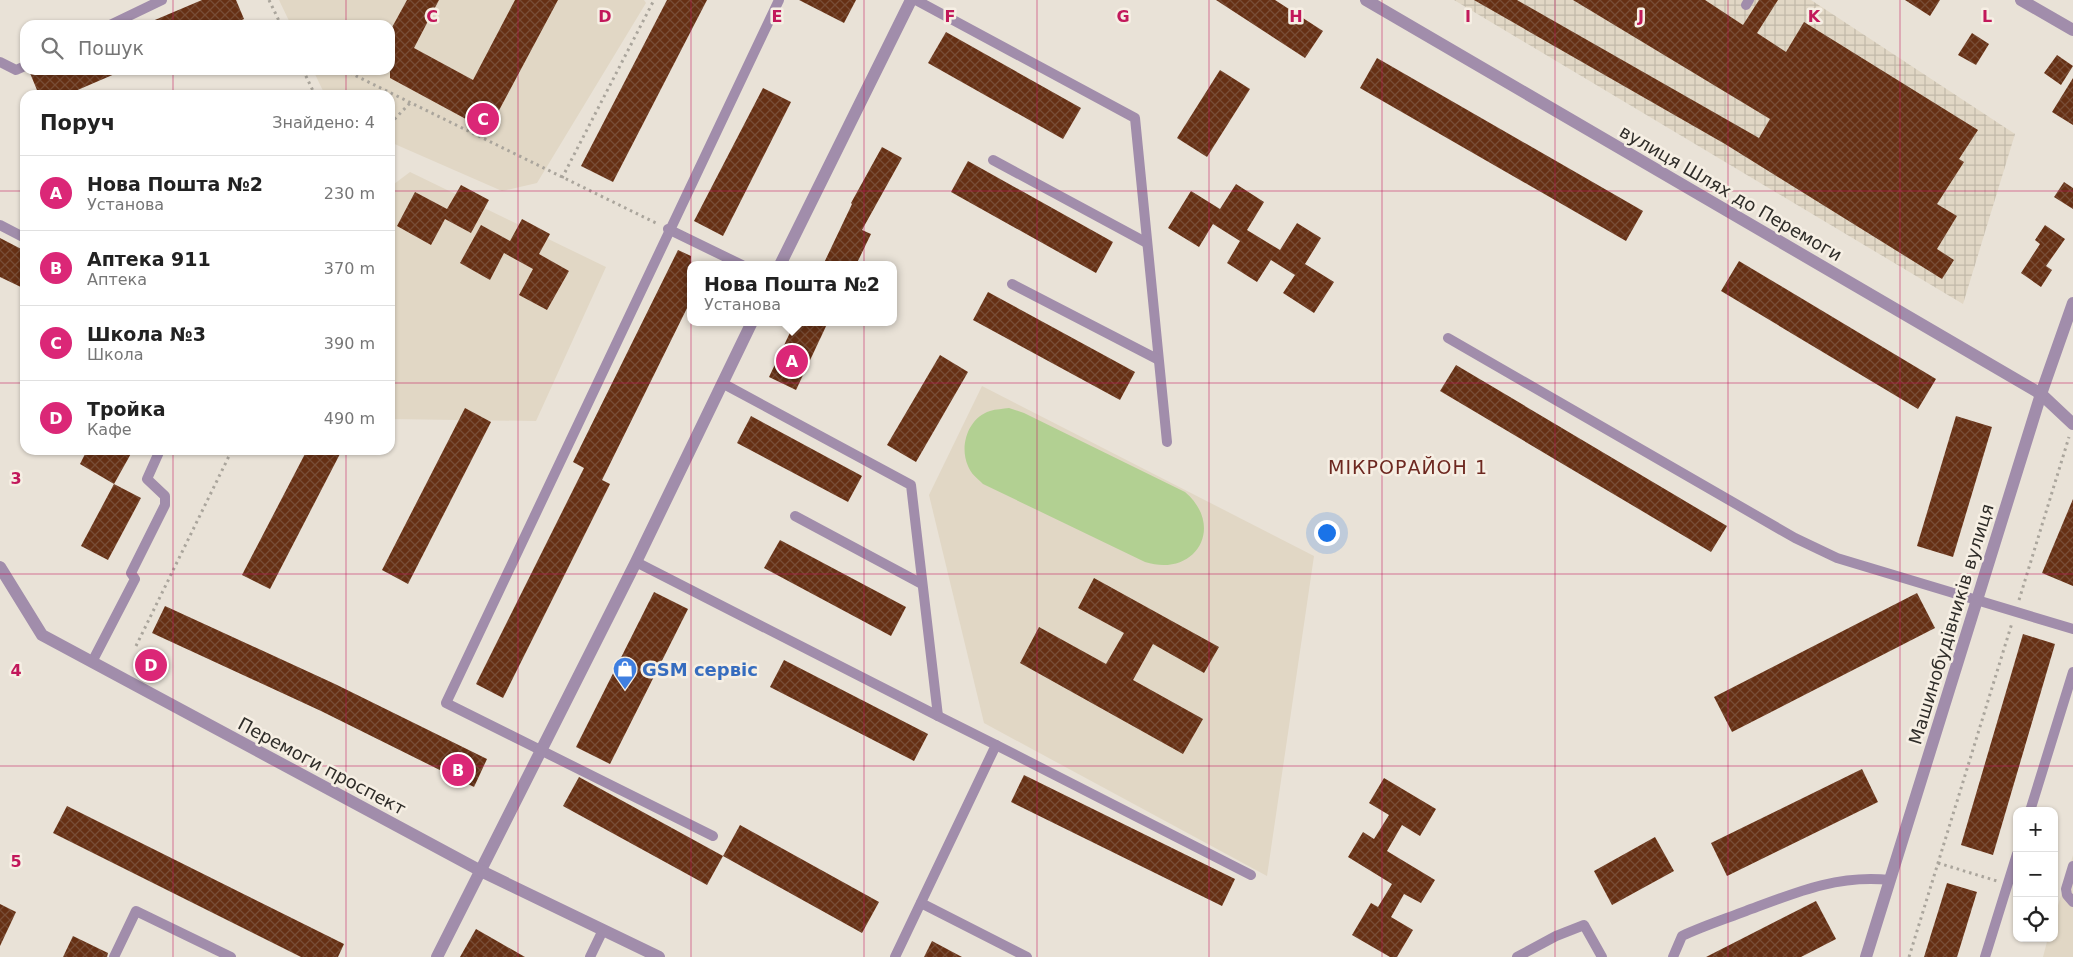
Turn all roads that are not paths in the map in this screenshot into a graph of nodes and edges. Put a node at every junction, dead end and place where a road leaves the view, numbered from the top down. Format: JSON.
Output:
{"nodes":[{"id":1,"x":162,"y":0,"type":"edge"},
{"id":2,"x":779,"y":0,"type":"edge"},
{"id":3,"x":911,"y":0,"type":"edge"},
{"id":4,"x":916,"y":0,"type":"edge"},
{"id":5,"x":1366,"y":0,"type":"edge"},
{"id":6,"x":2021,"y":0,"type":"edge"},
{"id":7,"x":120,"y":20,"type":"edge"},
{"id":8,"x":2073,"y":30,"type":"edge"},
{"id":9,"x":0,"y":62,"type":"edge"},
{"id":10,"x":20,"y":68,"type":"edge"},
{"id":11,"x":993,"y":160,"type":"dead end"},
{"id":12,"x":0,"y":225,"type":"edge"},
{"id":13,"x":668,"y":229,"type":"junction"},
{"id":14,"x":20,"y":235,"type":"edge"},
{"id":15,"x":1148,"y":243,"type":"junction"},
{"id":16,"x":734,"y":261,"type":"edge"},
{"id":17,"x":782,"y":261,"type":"edge"},
{"id":18,"x":1012,"y":284,"type":"dead end"},
{"id":19,"x":2073,"y":303,"type":"edge"},
{"id":20,"x":750,"y":326,"type":"edge"},
{"id":21,"x":1448,"y":338,"type":"dead end"},
{"id":22,"x":1158,"y":359,"type":"junction"},
{"id":23,"x":722,"y":383,"type":"junction"},
{"id":24,"x":2041,"y":394,"type":"junction"},
{"id":25,"x":2073,"y":423,"type":"edge"},
{"id":26,"x":1167,"y":442,"type":"dead end"},
{"id":27,"x":158,"y":455,"type":"edge"},
{"id":28,"x":795,"y":516,"type":"dead end"},
{"id":29,"x":636,"y":562,"type":"junction"},
{"id":30,"x":0,"y":567,"type":"edge"},
{"id":31,"x":922,"y":584,"type":"junction"},
{"id":32,"x":1977,"y":599,"type":"junction"},
{"id":33,"x":2073,"y":629,"type":"edge"},
{"id":34,"x":92,"y":662,"type":"junction"},
{"id":35,"x":2073,"y":672,"type":"edge"},
{"id":36,"x":2071,"y":686,"type":"edge"},
{"id":37,"x":938,"y":716,"type":"junction"},
{"id":38,"x":996,"y":745,"type":"junction"},
{"id":39,"x":542,"y":749,"type":"junction"},
{"id":40,"x":2031,"y":807,"type":"edge"},
{"id":41,"x":713,"y":836,"type":"dead end"},
{"id":42,"x":2073,"y":866,"type":"edge"},
{"id":43,"x":2013,"y":867,"type":"edge"},
{"id":44,"x":481,"y":871,"type":"junction"},
{"id":45,"x":1250,"y":875,"type":"dead end"},
{"id":46,"x":1890,"y":880,"type":"junction"},
{"id":47,"x":2073,"y":902,"type":"edge"},
{"id":48,"x":920,"y":903,"type":"junction"},
{"id":49,"x":603,"y":930,"type":"junction"},
{"id":50,"x":114,"y":957,"type":"edge"},
{"id":51,"x":231,"y":957,"type":"edge"},
{"id":52,"x":437,"y":957,"type":"edge"},
{"id":53,"x":590,"y":957,"type":"edge"},
{"id":54,"x":659,"y":957,"type":"edge"},
{"id":55,"x":895,"y":957,"type":"edge"},
{"id":56,"x":1026,"y":957,"type":"edge"},
{"id":57,"x":1518,"y":957,"type":"edge"},
{"id":58,"x":1602,"y":957,"type":"edge"},
{"id":59,"x":1673,"y":957,"type":"edge"},
{"id":60,"x":1866,"y":957,"type":"edge"},
{"id":61,"x":1985,"y":957,"type":"edge"}],
"edges":[{"from":1,"to":7,"type":"lane"},
{"from":2,"to":13,"type":"lane"},
{"from":3,"to":17,"type":"street"},
{"from":4,"to":15,"type":"lane"},
{"from":5,"to":24,"type":"street","name":"вулиця Шлях до Перемоги"},
{"from":6,"to":8,"type":"street"},
{"from":9,"to":10,"type":"lane"},
{"from":11,"to":15,"type":"lane"},
{"from":12,"to":14,"type":"lane"},
{"from":13,"to":16,"type":"lane"},
{"from":13,"to":39,"type":"lane"},
{"from":15,"to":22,"type":"lane"},
{"from":18,"to":22,"type":"lane"},
{"from":19,"to":24,"type":"street","name":"Машинобудівників вулиця"},
{"from":20,"to":23,"type":"street"},
{"from":21,"to":32,"type":"lane"},
{"from":22,"to":26,"type":"lane"},
{"from":23,"to":29,"type":"street"},
{"from":23,"to":31,"type":"lane"},
{"from":24,"to":25,"type":"street","name":"вулиця Шлях до Перемоги"},
{"from":24,"to":32,"type":"street","name":"Машинобудівників вулиця"},
{"from":27,"to":34,"type":"lane"},
{"from":28,"to":31,"type":"lane"},
{"from":29,"to":37,"type":"lane"},
{"from":29,"to":39,"type":"street"},
{"from":30,"to":34,"type":"street","name":"Перемоги проспект"},
{"from":31,"to":37,"type":"lane"},
{"from":32,"to":33,"type":"lane"},
{"from":32,"to":46,"type":"street","name":"Машинобудівників вулиця"},
{"from":34,"to":44,"type":"street","name":"Перемоги проспект"},
{"from":35,"to":36,"type":"lane"},
{"from":36,"to":40,"type":"lane"},
{"from":37,"to":38,"type":"lane"},
{"from":38,"to":45,"type":"lane"},
{"from":38,"to":48,"type":"lane"},
{"from":39,"to":41,"type":"lane"},
{"from":39,"to":44,"type":"street"},
{"from":42,"to":47,"type":"lane"},
{"from":43,"to":61,"type":"lane"},
{"from":44,"to":49,"type":"street","name":"Перемоги проспект"},
{"from":44,"to":52,"type":"street"},
{"from":46,"to":59,"type":"lane"},
{"from":46,"to":60,"type":"street","name":"Машинобудівників вулиця"},
{"from":48,"to":55,"type":"lane"},
{"from":48,"to":56,"type":"lane"},
{"from":49,"to":53,"type":"lane"},
{"from":49,"to":54,"type":"street","name":"Перемоги проспект"},
{"from":50,"to":51,"type":"lane"},
{"from":57,"to":58,"type":"lane"}]}
